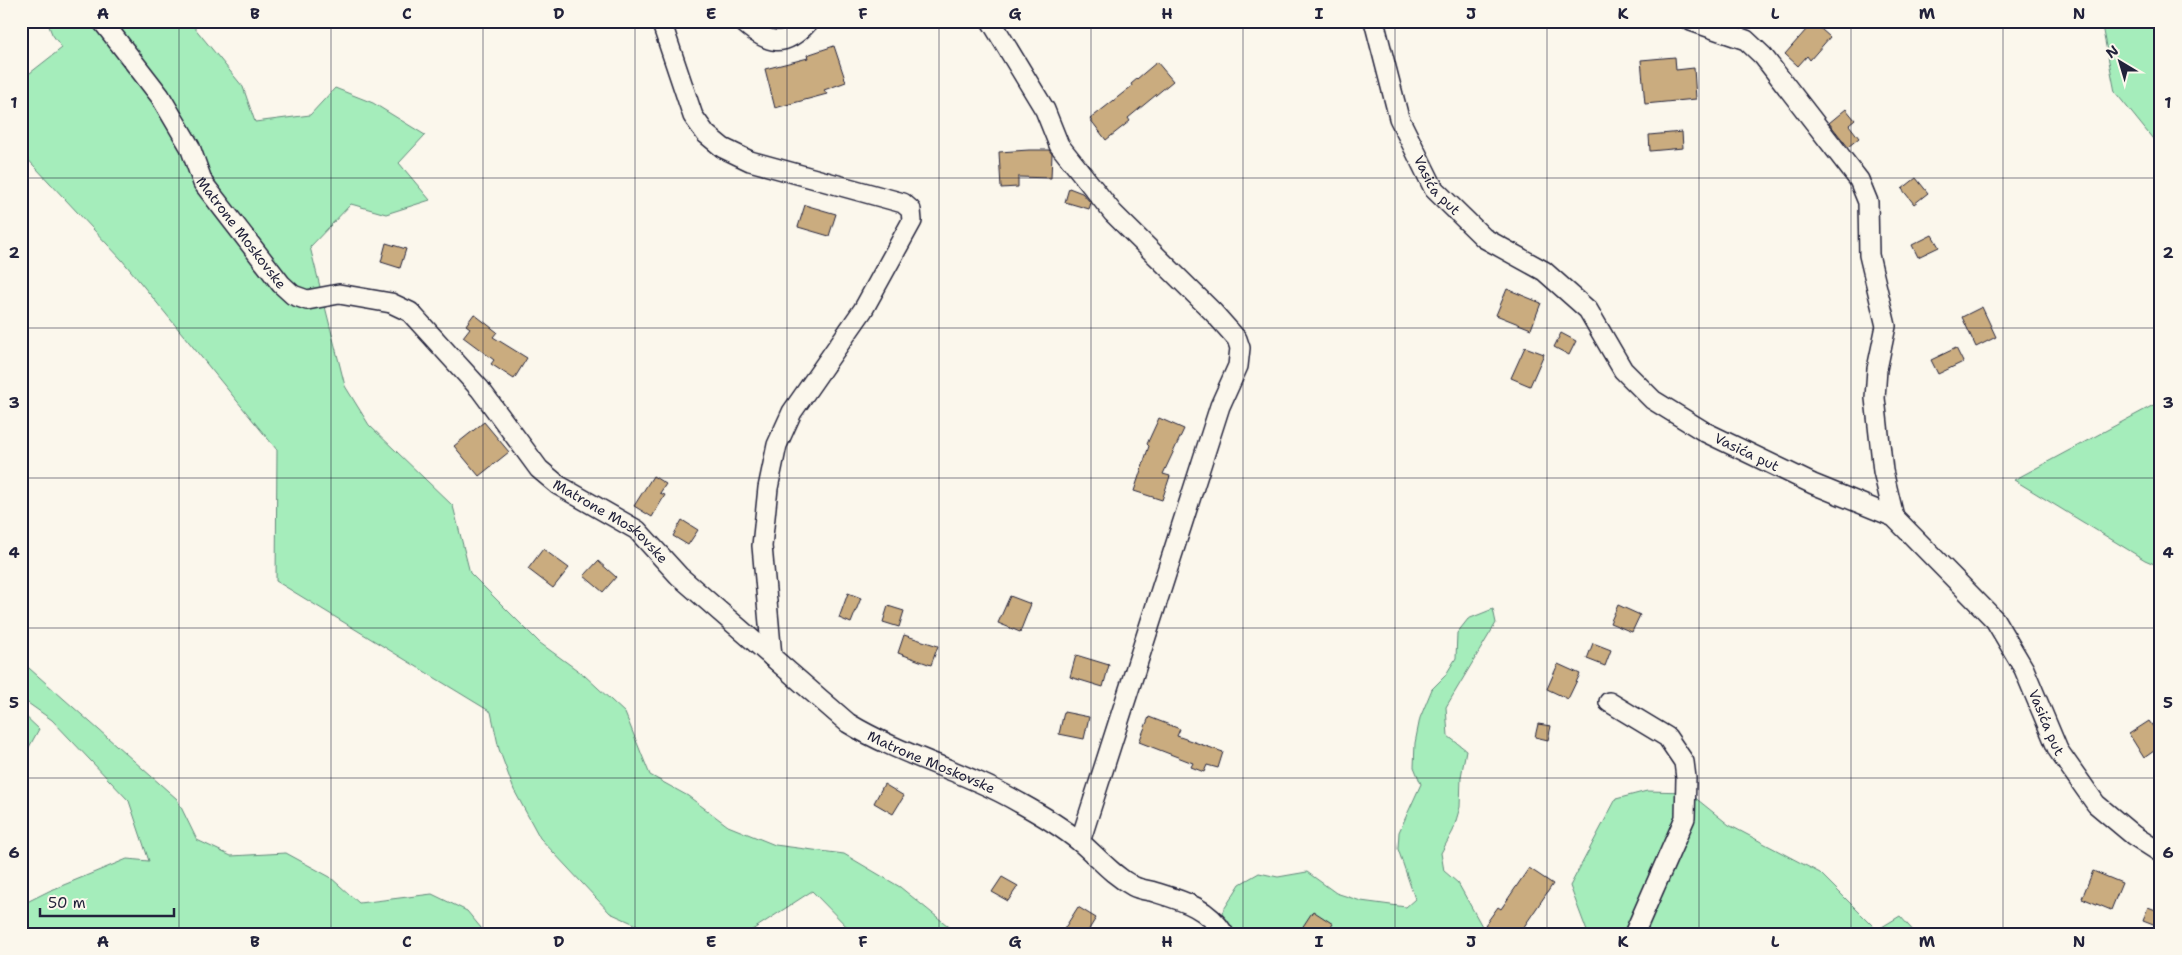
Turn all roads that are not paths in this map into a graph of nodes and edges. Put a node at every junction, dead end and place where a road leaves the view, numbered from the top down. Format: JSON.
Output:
{"nodes":[{"id":1,"x":102,"y":21,"type":"edge"},
{"id":2,"x":661,"y":21,"type":"edge"},
{"id":3,"x":742,"y":21,"type":"edge"},
{"id":4,"x":809,"y":21,"type":"edge"},
{"id":5,"x":991,"y":21,"type":"edge"},
{"id":6,"x":1374,"y":21,"type":"edge"},
{"id":7,"x":1691,"y":21,"type":"edge"},
{"id":8,"x":1894,"y":517,"type":"junction"},
{"id":9,"x":772,"y":657,"type":"junction"},
{"id":10,"x":1609,"y":702,"type":"dead end"},
{"id":11,"x":1080,"y":842,"type":"junction"},
{"id":12,"x":2161,"y":853,"type":"edge"},
{"id":13,"x":1224,"y":934,"type":"edge"},
{"id":14,"x":1634,"y":934,"type":"edge"}],
"edges":[{"from":1,"to":9,"type":"street","name":"Matrone Moskovske"},
{"from":2,"to":9,"type":"street"},
{"from":3,"to":4,"type":"street"},
{"from":5,"to":11,"type":"street"},
{"from":6,"to":8,"type":"street","name":"Vasića put"},
{"from":7,"to":8,"type":"street"},
{"from":8,"to":12,"type":"street","name":"Vasića put"},
{"from":9,"to":11,"type":"street","name":"Matrone Moskovske"},
{"from":10,"to":14,"type":"street"},
{"from":11,"to":13,"type":"street","name":"Matrone Moskovske"}]}
